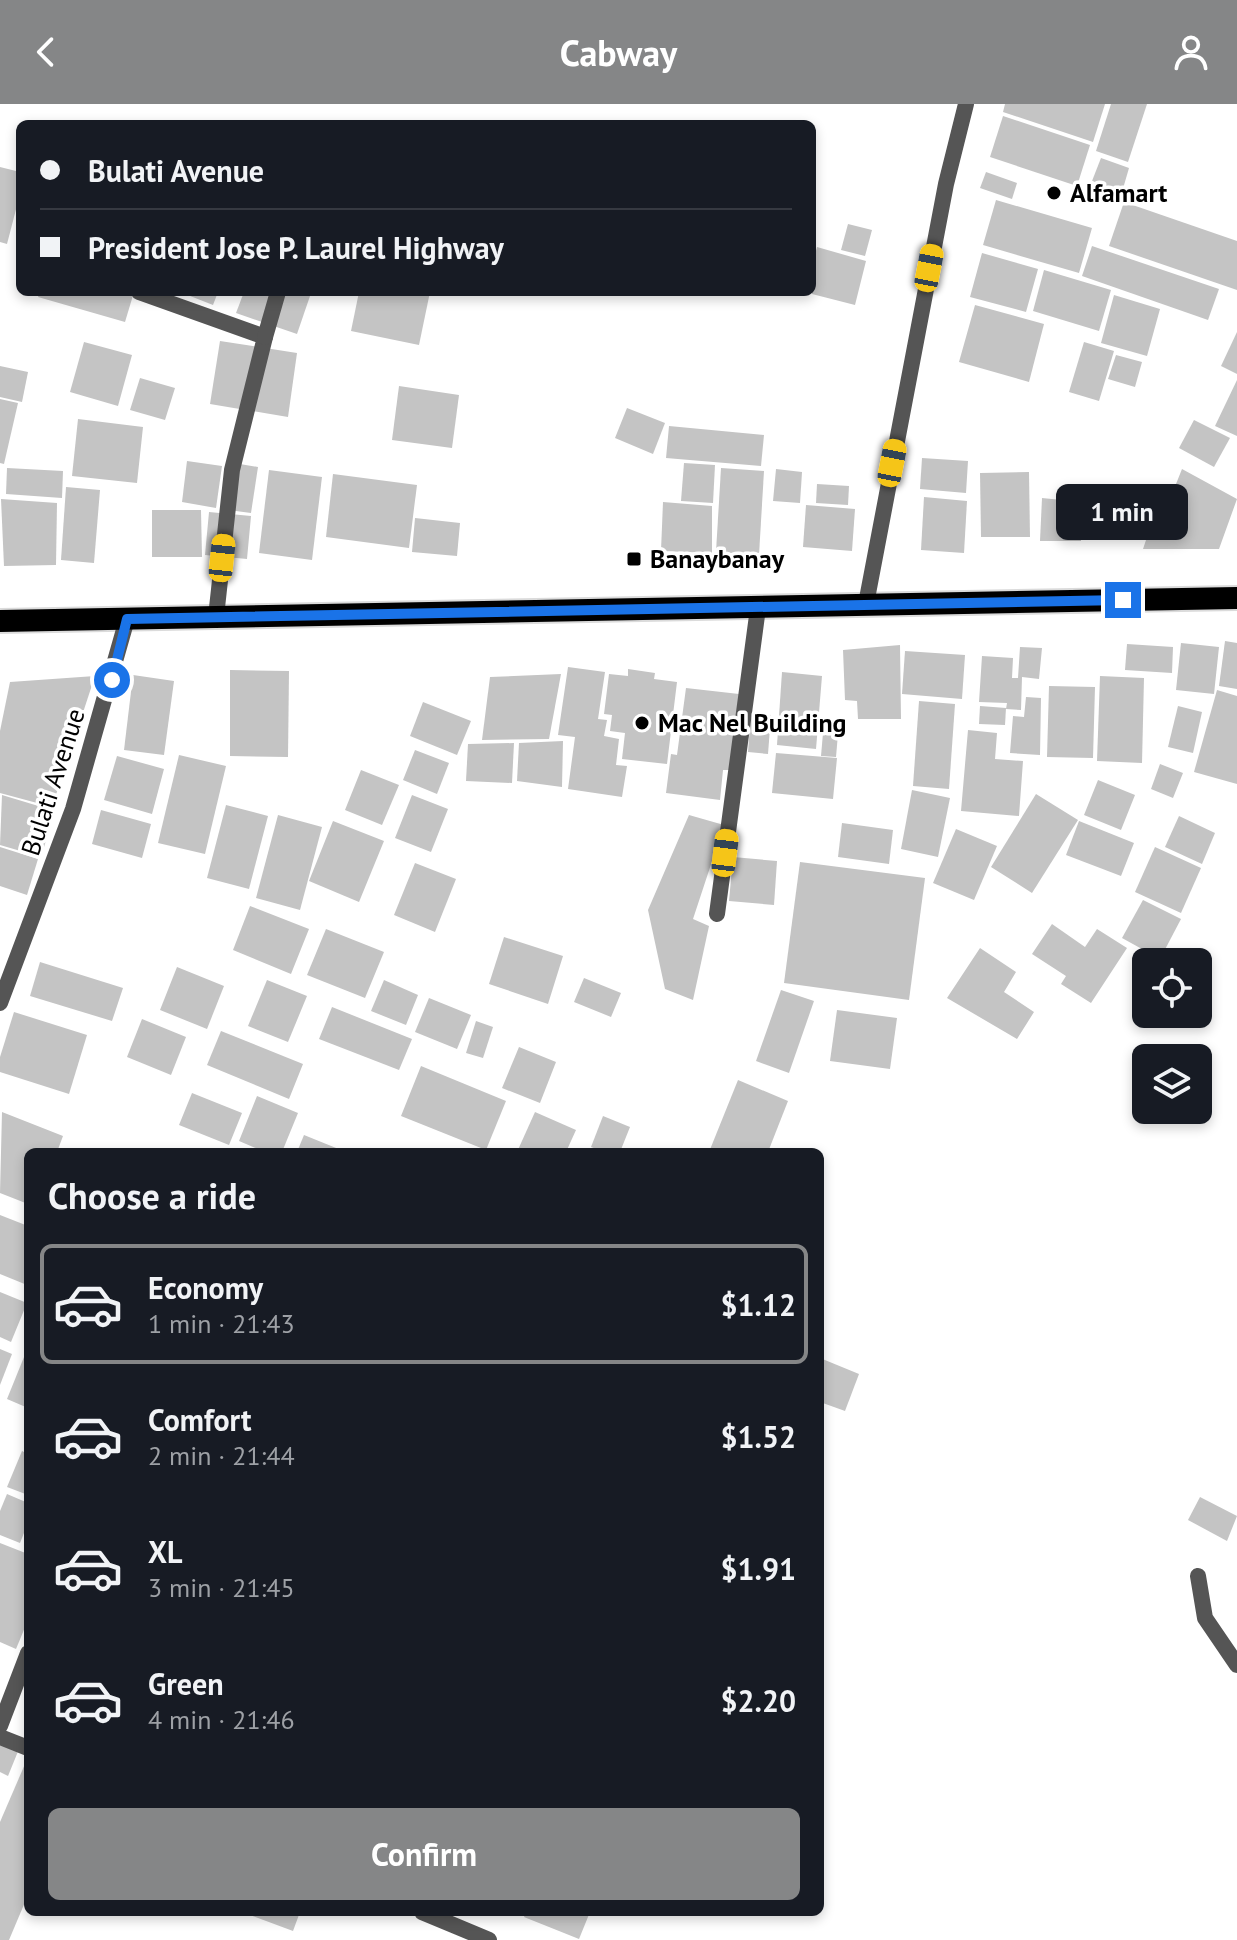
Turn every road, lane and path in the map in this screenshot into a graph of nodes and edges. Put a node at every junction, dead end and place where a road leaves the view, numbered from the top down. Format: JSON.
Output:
{"nodes":[{"id":1,"x":966,"y":104,"type":"edge"},
{"id":2,"x":150,"y":296,"type":"edge"},
{"id":3,"x":277,"y":296,"type":"edge"},
{"id":4,"x":265,"y":337,"type":"junction"},
{"id":5,"x":1237,"y":598,"type":"edge"},
{"id":6,"x":866,"y":604,"type":"junction"},
{"id":7,"x":758,"y":608,"type":"junction"},
{"id":8,"x":216,"y":617,"type":"junction"},
{"id":9,"x":127,"y":619,"type":"junction"},
{"id":10,"x":0,"y":621,"type":"edge"},
{"id":11,"x":717,"y":914,"type":"dead end"},
{"id":12,"x":0,"y":1003,"type":"edge"},
{"id":13,"x":1198,"y":1576,"type":"dead end"},
{"id":14,"x":24,"y":1663,"type":"edge"},
{"id":15,"x":1237,"y":1665,"type":"edge"},
{"id":16,"x":0,"y":1726,"type":"edge"},
{"id":17,"x":0,"y":1737,"type":"edge"},
{"id":18,"x":24,"y":1746,"type":"edge"},
{"id":19,"x":432,"y":1916,"type":"edge"},
{"id":20,"x":489,"y":1940,"type":"edge"}],
"edges":[{"from":1,"to":6,"type":"street"},
{"from":2,"to":4,"type":"street"},
{"from":3,"to":4,"type":"street"},
{"from":4,"to":8,"type":"street"},
{"from":5,"to":6,"type":"highway"},
{"from":6,"to":7,"type":"highway"},
{"from":7,"to":8,"type":"highway"},
{"from":7,"to":11,"type":"street"},
{"from":8,"to":9,"type":"highway"},
{"from":9,"to":10,"type":"highway"},
{"from":9,"to":12,"type":"street","name":"Bulati Avenue"},
{"from":13,"to":15,"type":"street"},
{"from":14,"to":16,"type":"street"},
{"from":17,"to":18,"type":"street"},
{"from":19,"to":20,"type":"street"}]}
